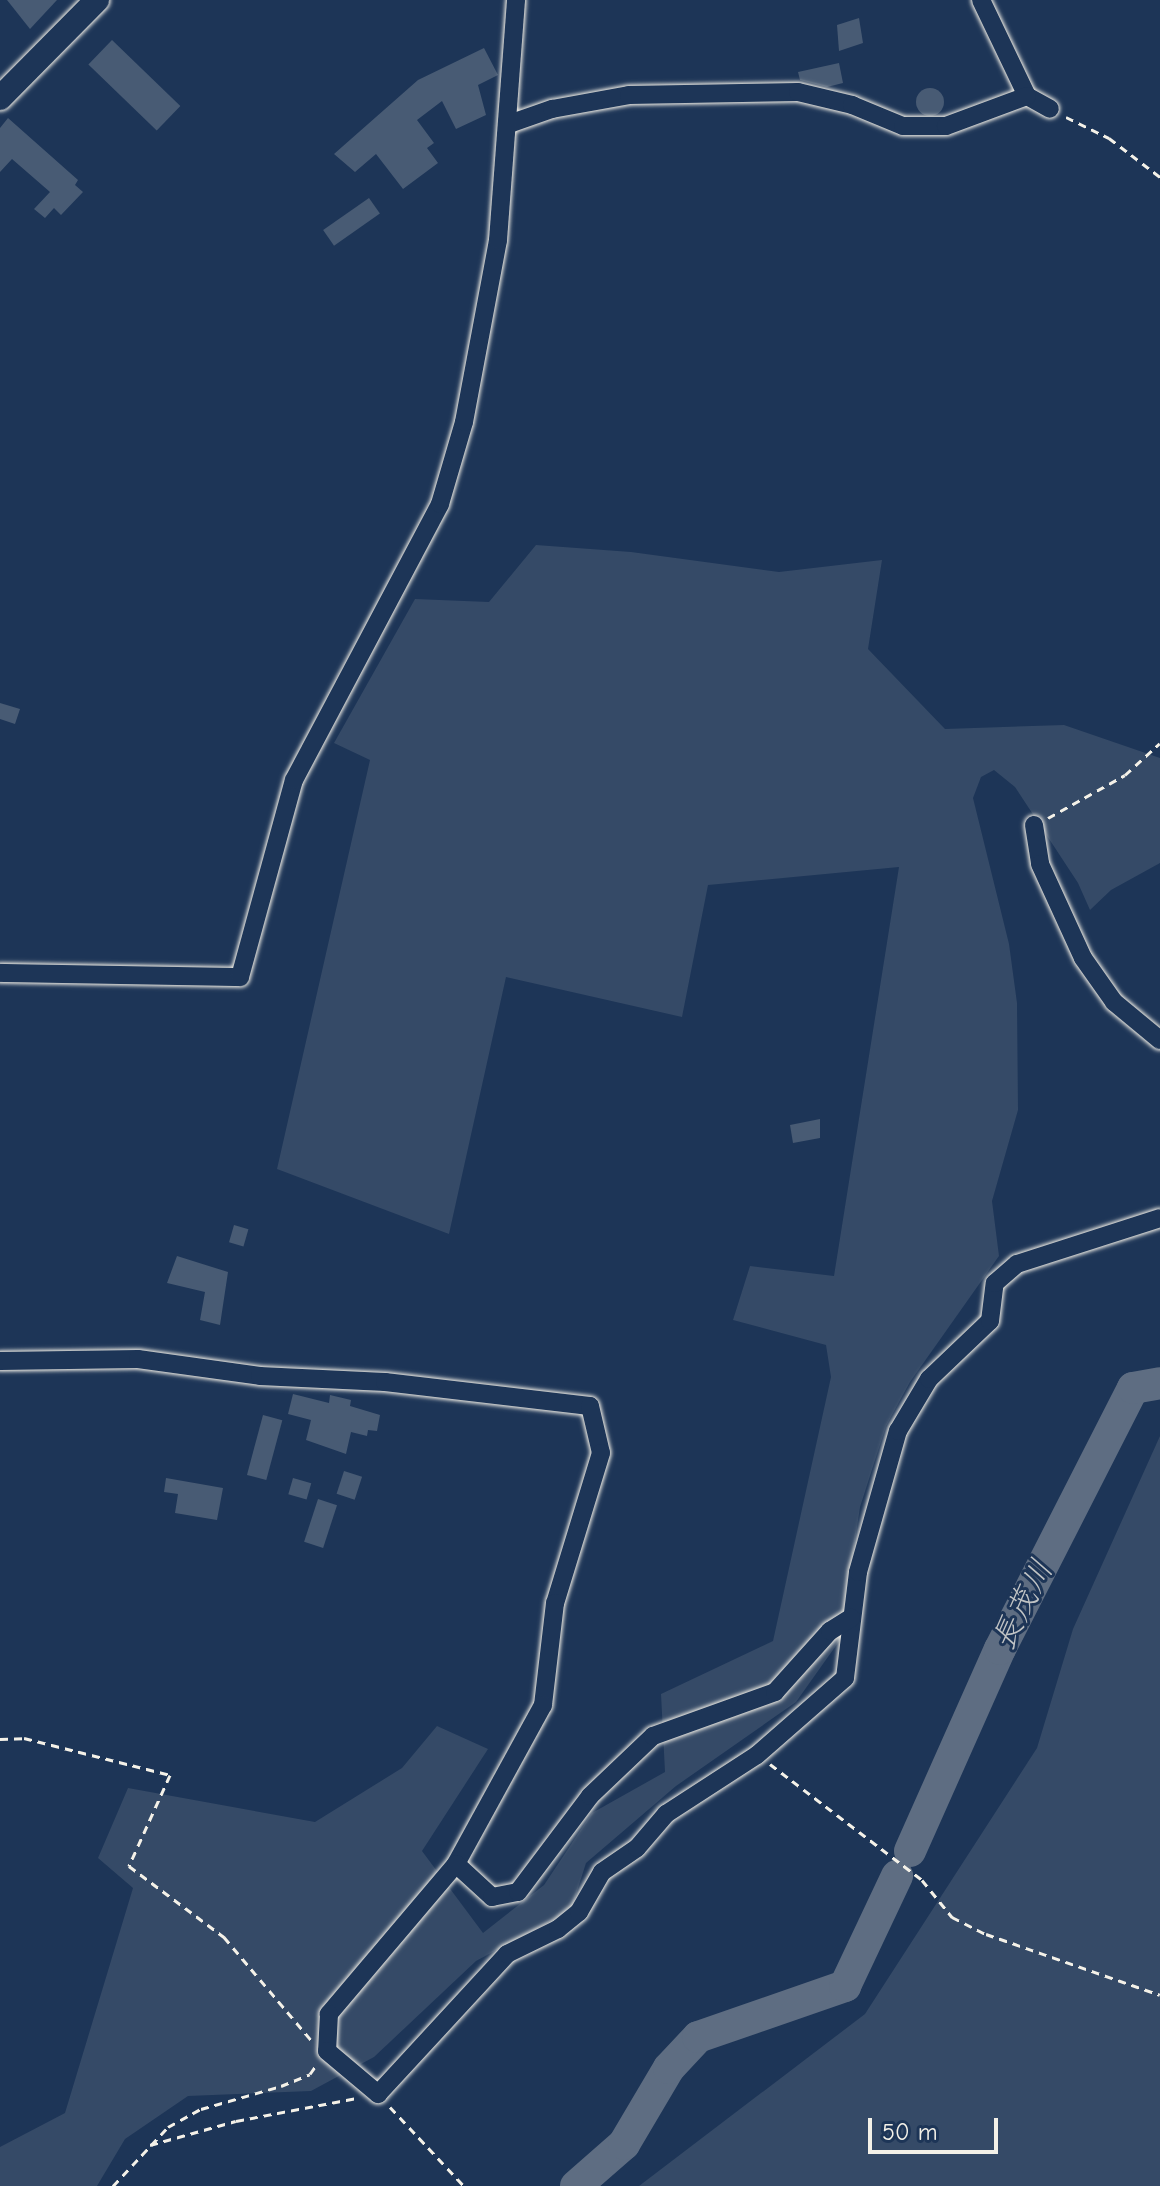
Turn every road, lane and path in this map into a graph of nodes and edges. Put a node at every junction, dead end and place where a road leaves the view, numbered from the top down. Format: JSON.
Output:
{"nodes":[{"id":1,"x":97,"y":0,"type":"edge"},
{"id":2,"x":516,"y":0,"type":"edge"},
{"id":3,"x":981,"y":0,"type":"edge"},
{"id":4,"x":1027,"y":96,"type":"junction"},
{"id":5,"x":0,"y":98,"type":"edge"},
{"id":6,"x":1050,"y":109,"type":"joint"},
{"id":7,"x":509,"y":124,"type":"junction"},
{"id":8,"x":1160,"y":177,"type":"edge"},
{"id":9,"x":1160,"y":743,"type":"edge"},
{"id":10,"x":1034,"y":825,"type":"joint"},
{"id":11,"x":0,"y":973,"type":"edge"},
{"id":12,"x":1160,"y":1040,"type":"edge"},
{"id":13,"x":1160,"y":1218,"type":"edge"},
{"id":14,"x":0,"y":1361,"type":"edge"},
{"id":15,"x":851,"y":1618,"type":"junction"},
{"id":16,"x":0,"y":1739,"type":"edge"},
{"id":17,"x":757,"y":1755,"type":"junction"},
{"id":18,"x":456,"y":1864,"type":"junction"},
{"id":19,"x":1160,"y":1995,"type":"edge"},
{"id":20,"x":327,"y":2051,"type":"junction"},
{"id":21,"x":378,"y":2094,"type":"junction"},
{"id":22,"x":148,"y":2146,"type":"junction"},
{"id":23,"x":113,"y":2186,"type":"edge"},
{"id":24,"x":464,"y":2186,"type":"edge"}],
"edges":[{"from":1,"to":5,"type":"main road"},
{"from":2,"to":7,"type":"street"},
{"from":3,"to":4,"type":"street"},
{"from":4,"to":6,"type":"street"},
{"from":4,"to":7,"type":"street"},
{"from":6,"to":8,"type":"path"},
{"from":7,"to":11,"type":"street"},
{"from":9,"to":10,"type":"path"},
{"from":10,"to":12,"type":"street"},
{"from":13,"to":15,"type":"street"},
{"from":14,"to":18,"type":"street"},
{"from":15,"to":17,"type":"street"},
{"from":15,"to":18,"type":"street"},
{"from":16,"to":20,"type":"path"},
{"from":17,"to":19,"type":"path"},
{"from":17,"to":21,"type":"street"},
{"from":18,"to":20,"type":"street"},
{"from":20,"to":21,"type":"street"},
{"from":20,"to":22,"type":"path"},
{"from":21,"to":22,"type":"path"},
{"from":21,"to":24,"type":"path"},
{"from":22,"to":23,"type":"path"}]}
